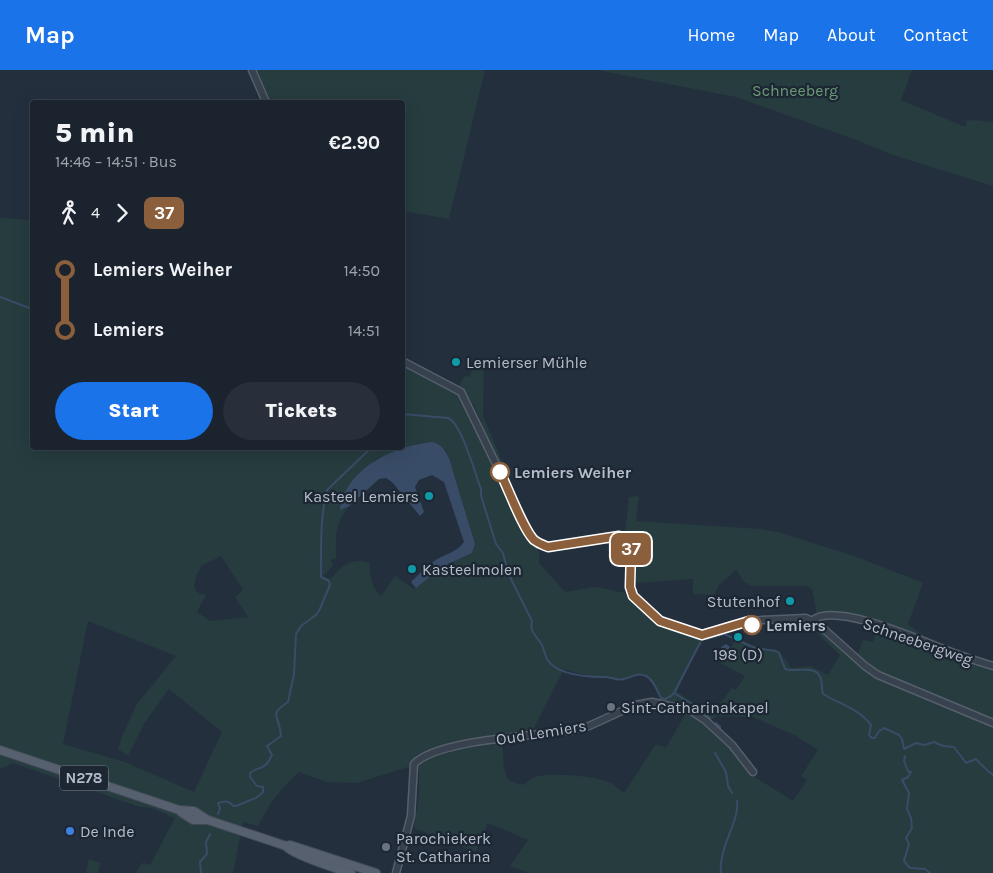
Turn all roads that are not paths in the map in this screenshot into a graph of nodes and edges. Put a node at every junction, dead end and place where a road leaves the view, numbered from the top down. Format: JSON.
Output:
{"nodes":[{"id":1,"x":252,"y":70,"type":"edge"},
{"id":2,"x":265,"y":100,"type":"edge"},
{"id":3,"x":405,"y":363,"type":"edge"},
{"id":4,"x":813,"y":620,"type":"junction"},
{"id":5,"x":993,"y":666,"type":"edge"},
{"id":6,"x":993,"y":723,"type":"edge"},
{"id":7,"x":0,"y":750,"type":"edge"},
{"id":8,"x":753,"y":772,"type":"dead end"},
{"id":9,"x":286,"y":846,"type":"junction"},
{"id":10,"x":350,"y":873,"type":"edge"},
{"id":11,"x":376,"y":873,"type":"edge"},
{"id":12,"x":396,"y":873,"type":"edge"}],
"edges":[{"from":1,"to":2,"type":"street"},
{"from":3,"to":4,"type":"street","name":"Schneebergweg"},
{"from":4,"to":5,"type":"street","name":"Schneebergweg"},
{"from":4,"to":6,"type":"street"},
{"from":7,"to":9,"type":"main road","number":"N278"},
{"from":8,"to":12,"type":"street","name":"Oud Lemiers"},
{"from":9,"to":10,"type":"main road","number":"N278"},
{"from":9,"to":11,"type":"main road","number":"N278"}]}
